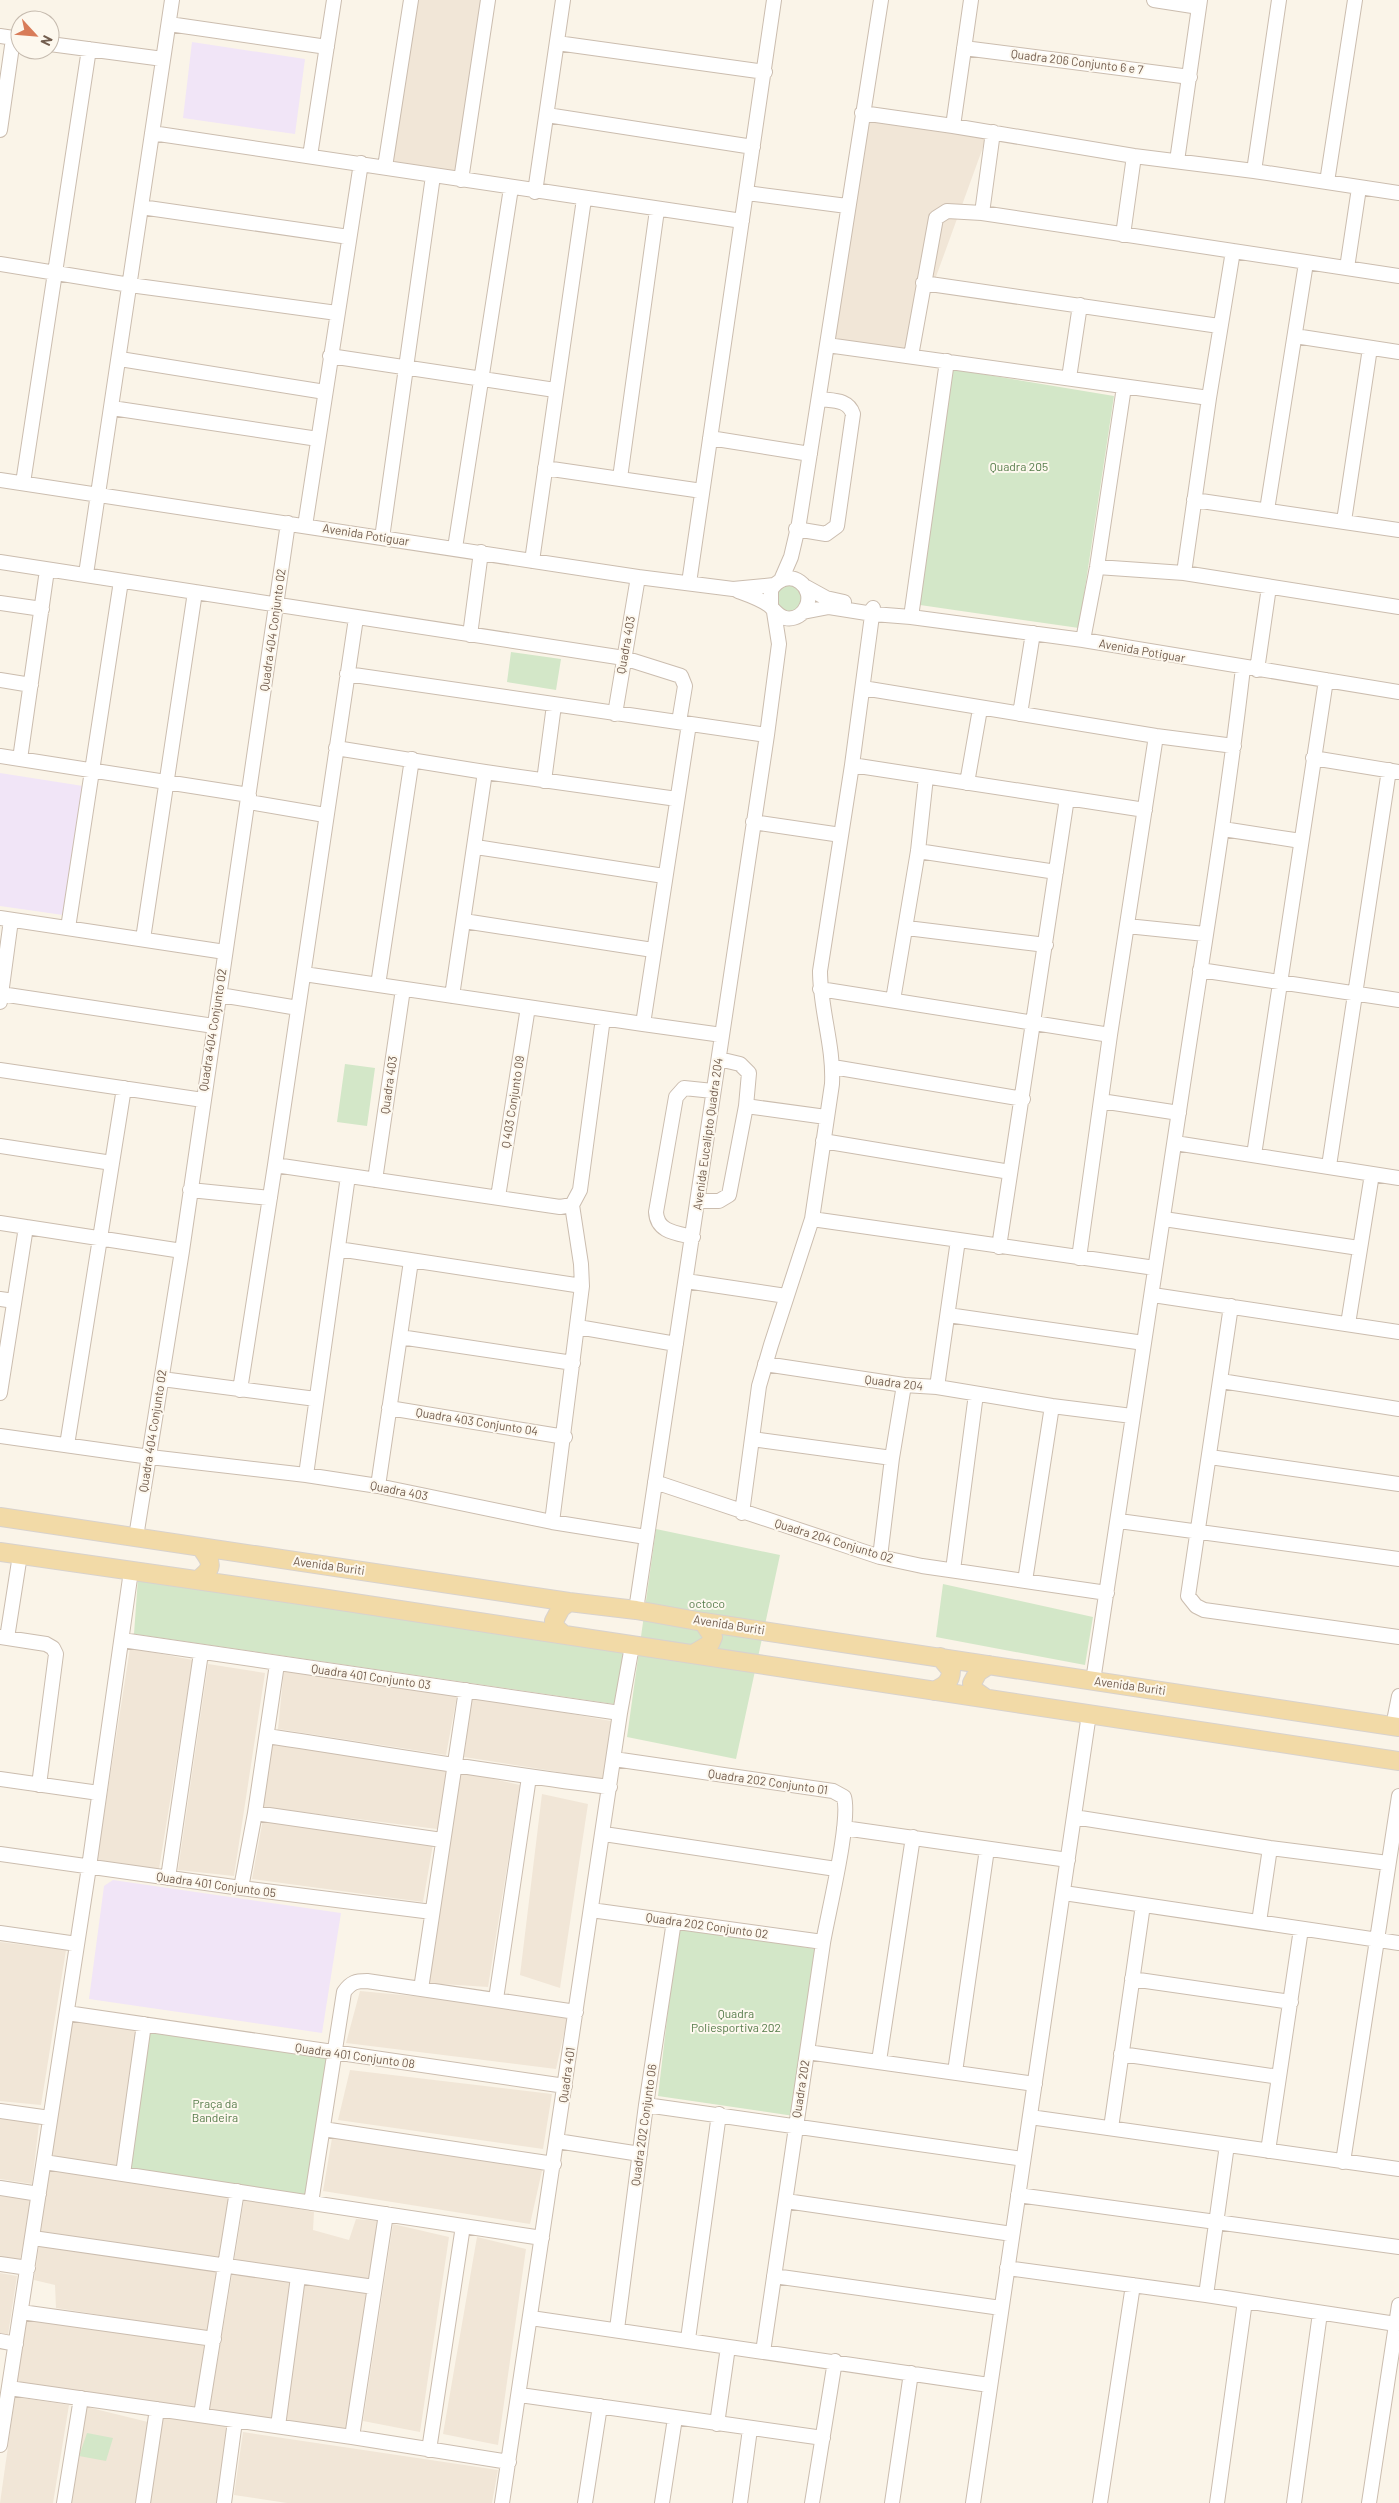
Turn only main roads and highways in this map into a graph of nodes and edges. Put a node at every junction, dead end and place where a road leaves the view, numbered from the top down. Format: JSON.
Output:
{"nodes":[{"id":1,"x":0,"y":1517,"type":"edge"},
{"id":2,"x":202,"y":1549,"type":"junction"},
{"id":3,"x":0,"y":1552,"type":"edge"},
{"id":4,"x":198,"y":1580,"type":"junction"},
{"id":5,"x":569,"y":1602,"type":"junction"},
{"id":6,"x":703,"y":1622,"type":"junction"},
{"id":7,"x":563,"y":1634,"type":"junction"},
{"id":8,"x":693,"y":1654,"type":"junction"},
{"id":9,"x":940,"y":1657,"type":"junction"},
{"id":10,"x":989,"y":1665,"type":"junction"},
{"id":11,"x":934,"y":1691,"type":"junction"},
{"id":12,"x":984,"y":1697,"type":"junction"},
{"id":13,"x":1396,"y":1726,"type":"edge"},
{"id":14,"x":1399,"y":1761,"type":"edge"}],
"edges":[{"from":1,"to":2,"type":"main road","name":"Avenida Buriti"},
{"from":2,"to":4,"type":"main road"},
{"from":2,"to":5,"type":"main road","name":"Avenida Buriti"},
{"from":3,"to":4,"type":"main road"},
{"from":4,"to":7,"type":"main road"},
{"from":5,"to":6,"type":"main road","name":"Avenida Buriti"},
{"from":5,"to":7,"type":"main road"},
{"from":6,"to":8,"type":"main road"},
{"from":6,"to":9,"type":"main road","name":"Avenida Buriti"},
{"from":7,"to":8,"type":"main road"},
{"from":8,"to":11,"type":"main road"},
{"from":9,"to":10,"type":"main road","name":"Avenida Buriti"},
{"from":9,"to":11,"type":"main road"},
{"from":10,"to":12,"type":"main road"},
{"from":10,"to":13,"type":"main road","name":"Avenida Buriti"},
{"from":11,"to":12,"type":"main road"},
{"from":12,"to":14,"type":"main road"}]}
